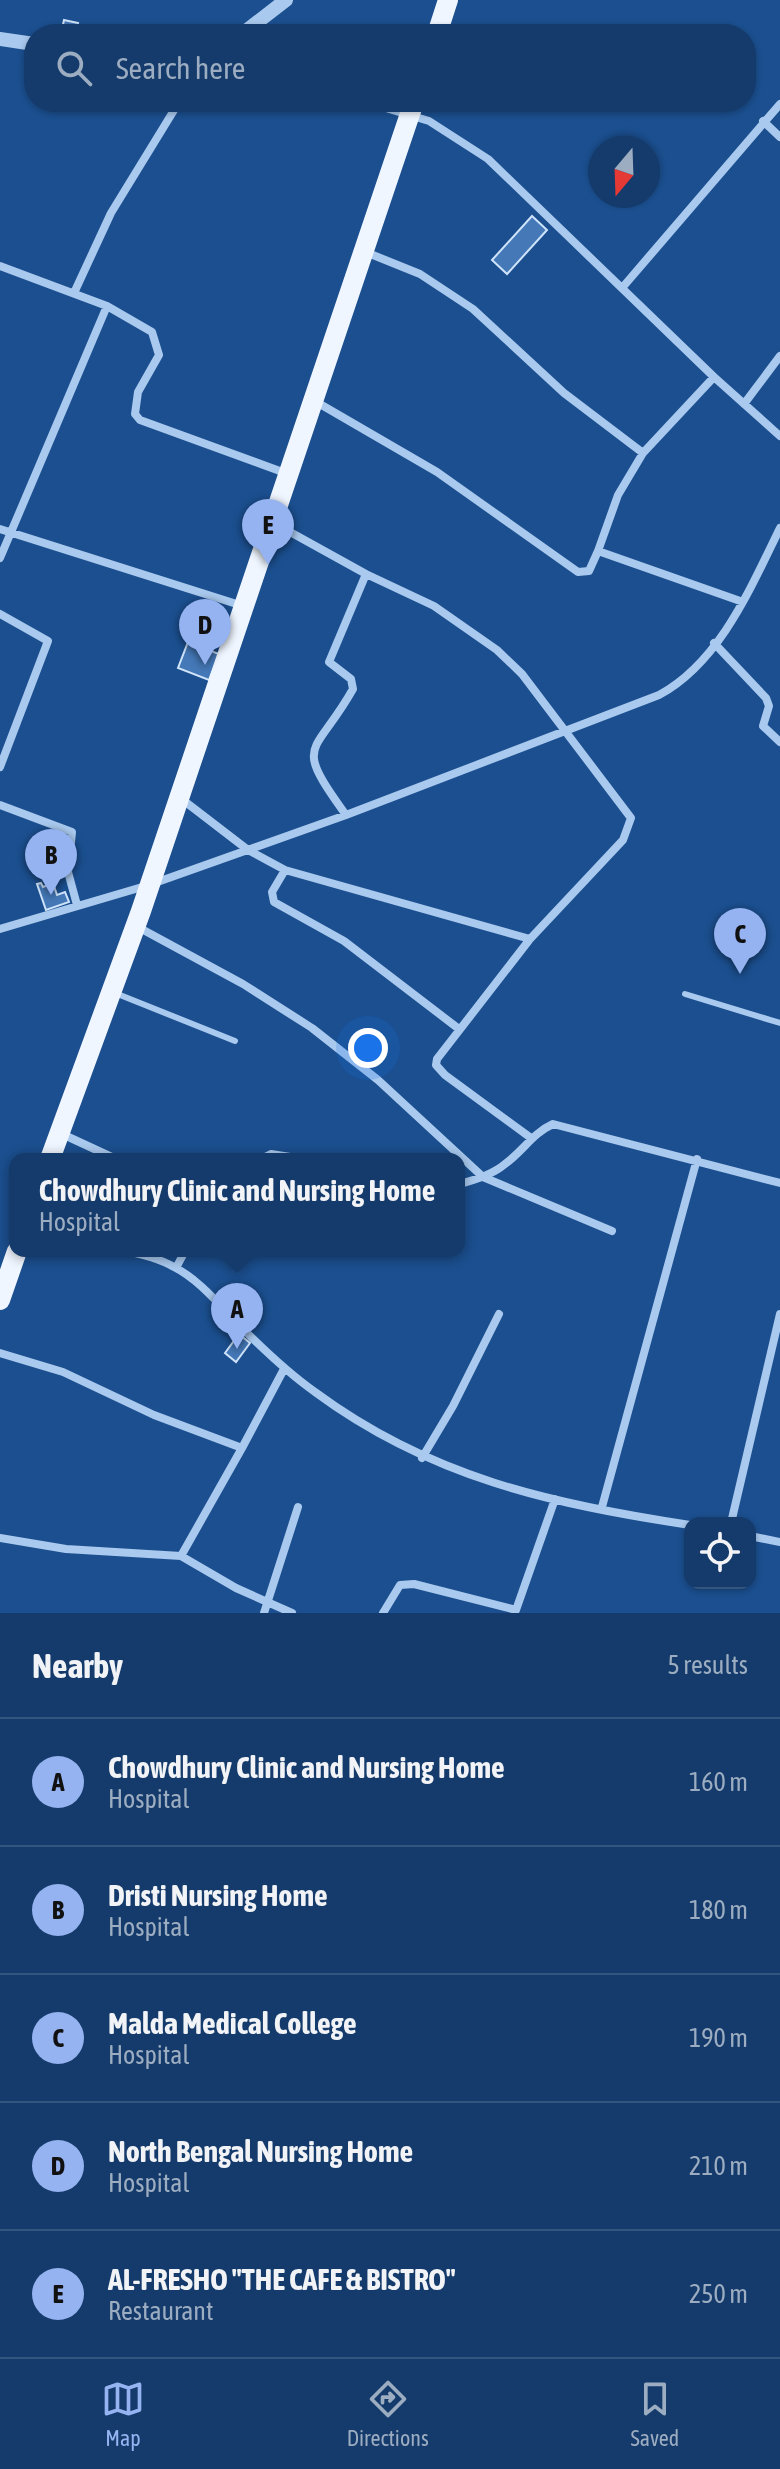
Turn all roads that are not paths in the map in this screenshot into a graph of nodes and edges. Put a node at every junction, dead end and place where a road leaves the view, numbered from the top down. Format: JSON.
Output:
{"nodes":[{"id":1,"x":286,"y":0,"type":"edge"},
{"id":2,"x":448,"y":0,"type":"edge"},
{"id":3,"x":255,"y":24,"type":"edge"},
{"id":4,"x":440,"y":24,"type":"edge"},
{"id":5,"x":0,"y":39,"type":"edge"},
{"id":6,"x":17,"y":42,"type":"junction"},
{"id":7,"x":24,"y":43,"type":"edge"},
{"id":8,"x":0,"y":52,"type":"edge"},
{"id":9,"x":780,"y":104,"type":"edge"},
{"id":10,"x":173,"y":112,"type":"edge"},
{"id":11,"x":411,"y":112,"type":"edge"},
{"id":12,"x":417,"y":112,"type":"edge"},
{"id":13,"x":763,"y":121,"type":"junction"},
{"id":14,"x":780,"y":137,"type":"edge"},
{"id":15,"x":363,"y":251,"type":"junction"},
{"id":16,"x":0,"y":266,"type":"edge"},
{"id":17,"x":622,"y":288,"type":"junction"},
{"id":18,"x":74,"y":293,"type":"junction"},
{"id":19,"x":107,"y":306,"type":"junction"},
{"id":20,"x":780,"y":356,"type":"edge"},
{"id":21,"x":714,"y":377,"type":"junction"},
{"id":22,"x":312,"y":399,"type":"junction"},
{"id":23,"x":744,"y":404,"type":"junction"},
{"id":24,"x":780,"y":436,"type":"edge"},
{"id":25,"x":643,"y":453,"type":"junction"},
{"id":26,"x":288,"y":474,"type":"junction"},
{"id":27,"x":272,"y":522,"type":"junction"},
{"id":28,"x":780,"y":528,"type":"edge"},
{"id":29,"x":5,"y":530,"type":"edge"},
{"id":30,"x":598,"y":551,"type":"junction"},
{"id":31,"x":0,"y":558,"type":"edge"},
{"id":32,"x":366,"y":574,"type":"junction"},
{"id":33,"x":743,"y":602,"type":"junction"},
{"id":34,"x":244,"y":606,"type":"junction"},
{"id":35,"x":0,"y":614,"type":"edge"},
{"id":36,"x":714,"y":643,"type":"junction"},
{"id":37,"x":564,"y":730,"type":"junction"},
{"id":38,"x":780,"y":742,"type":"edge"},
{"id":39,"x":2,"y":754,"type":"edge"},
{"id":40,"x":0,"y":767,"type":"edge"},
{"id":41,"x":179,"y":797,"type":"junction"},
{"id":42,"x":0,"y":805,"type":"edge"},
{"id":43,"x":346,"y":815,"type":"junction"},
{"id":44,"x":248,"y":850,"type":"junction"},
{"id":45,"x":285,"y":870,"type":"junction"},
{"id":46,"x":149,"y":885,"type":"junction"},
{"id":47,"x":77,"y":905,"type":"junction"},
{"id":48,"x":136,"y":926,"type":"junction"},
{"id":49,"x":0,"y":929,"type":"edge"},
{"id":50,"x":530,"y":939,"type":"junction"},
{"id":51,"x":112,"y":992,"type":"junction"},
{"id":52,"x":685,"y":994,"type":"dead end"},
{"id":53,"x":780,"y":1023,"type":"edge"},
{"id":54,"x":459,"y":1029,"type":"junction"},
{"id":55,"x":235,"y":1041,"type":"dead end"},
{"id":56,"x":59,"y":1133,"type":"junction"},
{"id":57,"x":531,"y":1138,"type":"junction"},
{"id":58,"x":52,"y":1153,"type":"edge"},
{"id":59,"x":103,"y":1153,"type":"edge"},
{"id":60,"x":457,"y":1153,"type":"edge"},
{"id":61,"x":697,"y":1159,"type":"junction"},
{"id":62,"x":465,"y":1160,"type":"edge"},
{"id":63,"x":483,"y":1177,"type":"junction"},
{"id":64,"x":465,"y":1182,"type":"edge"},
{"id":65,"x":780,"y":1183,"type":"edge"},
{"id":66,"x":612,"y":1231,"type":"dead end"},
{"id":67,"x":15,"y":1257,"type":"edge"},
{"id":68,"x":145,"y":1257,"type":"edge"},
{"id":69,"x":182,"y":1257,"type":"edge"},
{"id":70,"x":176,"y":1268,"type":"junction"},
{"id":71,"x":0,"y":1300,"type":"edge"},
{"id":72,"x":499,"y":1314,"type":"dead end"},
{"id":73,"x":780,"y":1314,"type":"edge"},
{"id":74,"x":0,"y":1353,"type":"edge"},
{"id":75,"x":284,"y":1369,"type":"junction"},
{"id":76,"x":242,"y":1448,"type":"junction"},
{"id":77,"x":422,"y":1458,"type":"junction"},
{"id":78,"x":555,"y":1499,"type":"junction"},
{"id":79,"x":298,"y":1507,"type":"dead end"},
{"id":80,"x":602,"y":1507,"type":"junction"},
{"id":81,"x":732,"y":1517,"type":"edge"},
{"id":82,"x":684,"y":1524,"type":"edge"},
{"id":83,"x":756,"y":1537,"type":"edge"},
{"id":84,"x":0,"y":1538,"type":"edge"},
{"id":85,"x":780,"y":1542,"type":"edge"},
{"id":86,"x":181,"y":1556,"type":"junction"},
{"id":87,"x":268,"y":1603,"type":"junction"},
{"id":88,"x":264,"y":1613,"type":"edge"},
{"id":89,"x":292,"y":1613,"type":"edge"},
{"id":90,"x":383,"y":1613,"type":"edge"}],
"edges":[{"from":1,"to":3,"type":"street"},
{"from":2,"to":4,"type":"main road"},
{"from":5,"to":6,"type":"street"},
{"from":6,"to":7,"type":"street"},
{"from":6,"to":8,"type":"street"},
{"from":9,"to":13,"type":"street"},
{"from":10,"to":18,"type":"street"},
{"from":11,"to":15,"type":"main road"},
{"from":12,"to":17,"type":"street"},
{"from":13,"to":14,"type":"street"},
{"from":13,"to":17,"type":"street"},
{"from":15,"to":22,"type":"main road"},
{"from":15,"to":25,"type":"street"},
{"from":16,"to":18,"type":"street"},
{"from":17,"to":21,"type":"street"},
{"from":18,"to":19,"type":"street"},
{"from":19,"to":26,"type":"street"},
{"from":19,"to":29,"type":"street"},
{"from":20,"to":23,"type":"street"},
{"from":21,"to":23,"type":"street"},
{"from":21,"to":25,"type":"street"},
{"from":22,"to":26,"type":"main road"},
{"from":22,"to":30,"type":"street"},
{"from":23,"to":24,"type":"street"},
{"from":25,"to":30,"type":"street"},
{"from":26,"to":27,"type":"main road"},
{"from":27,"to":32,"type":"street"},
{"from":27,"to":34,"type":"main road"},
{"from":28,"to":33,"type":"street"},
{"from":29,"to":31,"type":"street"},
{"from":29,"to":34,"type":"street"},
{"from":30,"to":33,"type":"street"},
{"from":32,"to":37,"type":"street"},
{"from":32,"to":43,"type":"street"},
{"from":33,"to":36,"type":"street"},
{"from":34,"to":41,"type":"main road"},
{"from":35,"to":39,"type":"street"},
{"from":36,"to":37,"type":"street"},
{"from":36,"to":38,"type":"street"},
{"from":37,"to":43,"type":"street"},
{"from":37,"to":50,"type":"street"},
{"from":39,"to":40,"type":"street"},
{"from":41,"to":44,"type":"street"},
{"from":41,"to":46,"type":"main road"},
{"from":42,"to":47,"type":"street"},
{"from":43,"to":44,"type":"street"},
{"from":44,"to":45,"type":"street"},
{"from":44,"to":46,"type":"street"},
{"from":45,"to":50,"type":"street"},
{"from":45,"to":54,"type":"street"},
{"from":46,"to":47,"type":"street"},
{"from":46,"to":48,"type":"main road"},
{"from":47,"to":49,"type":"street"},
{"from":48,"to":51,"type":"main road"},
{"from":48,"to":60,"type":"street"},
{"from":50,"to":54,"type":"street"},
{"from":51,"to":55,"type":"lane"},
{"from":51,"to":56,"type":"main road"},
{"from":52,"to":53,"type":"lane"},
{"from":54,"to":57,"type":"street"},
{"from":56,"to":58,"type":"main road"},
{"from":56,"to":59,"type":"street"},
{"from":57,"to":61,"type":"street"},
{"from":57,"to":63,"type":"street"},
{"from":61,"to":65,"type":"street"},
{"from":61,"to":80,"type":"street"},
{"from":62,"to":63,"type":"street"},
{"from":63,"to":64,"type":"street"},
{"from":63,"to":66,"type":"street"},
{"from":67,"to":71,"type":"main road"},
{"from":68,"to":70,"type":"street"},
{"from":69,"to":70,"type":"street"},
{"from":70,"to":75,"type":"street"},
{"from":72,"to":77,"type":"street"},
{"from":73,"to":81,"type":"street"},
{"from":74,"to":76,"type":"street"},
{"from":75,"to":76,"type":"street"},
{"from":75,"to":77,"type":"street"},
{"from":76,"to":86,"type":"street"},
{"from":77,"to":78,"type":"street"},
{"from":78,"to":80,"type":"street"},
{"from":78,"to":90,"type":"street"},
{"from":79,"to":87,"type":"street"},
{"from":80,"to":82,"type":"street"},
{"from":83,"to":85,"type":"street"},
{"from":84,"to":86,"type":"street"},
{"from":86,"to":87,"type":"street"},
{"from":87,"to":88,"type":"street"},
{"from":87,"to":89,"type":"street"}]}
